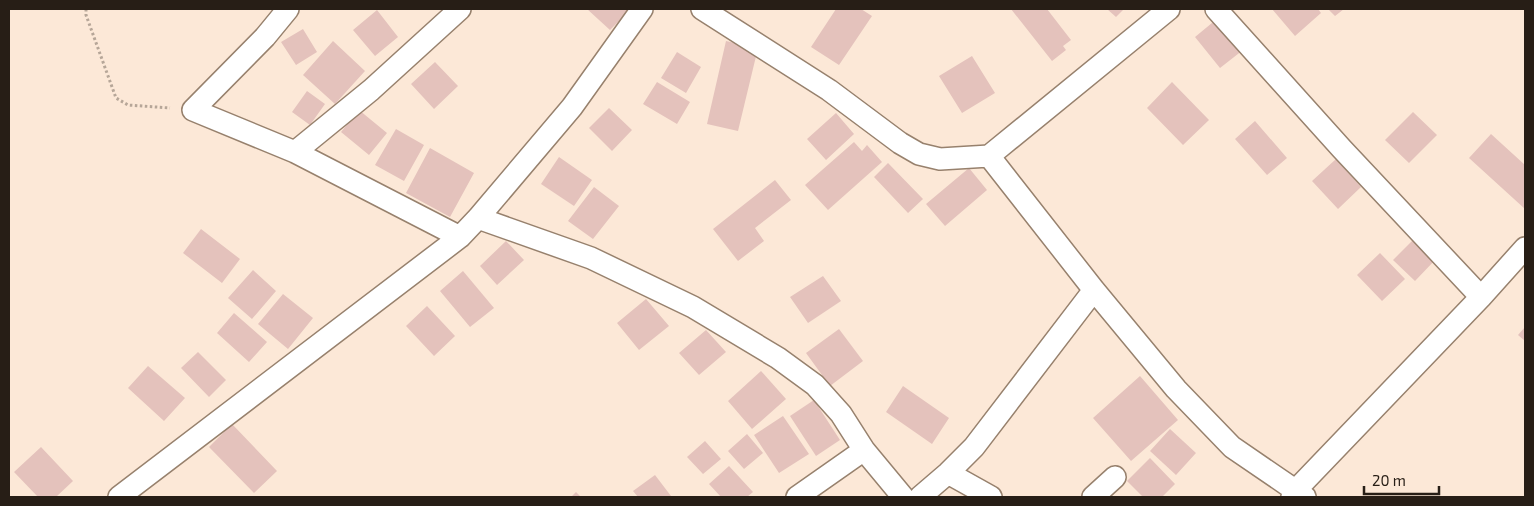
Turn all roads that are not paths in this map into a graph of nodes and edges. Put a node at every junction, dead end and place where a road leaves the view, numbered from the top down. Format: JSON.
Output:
{"nodes":[{"id":1,"x":288,"y":9,"type":"edge"},
{"id":2,"x":460,"y":9,"type":"edge"},
{"id":3,"x":642,"y":9,"type":"edge"},
{"id":4,"x":702,"y":9,"type":"edge"},
{"id":5,"x":1169,"y":9,"type":"edge"},
{"id":6,"x":1216,"y":9,"type":"edge"},
{"id":7,"x":296,"y":152,"type":"junction"},
{"id":8,"x":989,"y":156,"type":"junction"},
{"id":9,"x":478,"y":218,"type":"junction"},
{"id":10,"x":460,"y":237,"type":"junction"},
{"id":11,"x":1525,"y":248,"type":"edge"},
{"id":12,"x":1094,"y":290,"type":"junction"},
{"id":13,"x":1481,"y":297,"type":"junction"},
{"id":14,"x":864,"y":450,"type":"junction"},
{"id":15,"x":948,"y":473,"type":"junction"},
{"id":16,"x":1115,"y":476,"type":"dead end"},
{"id":17,"x":1297,"y":495,"type":"edge"},
{"id":18,"x":119,"y":497,"type":"edge"},
{"id":19,"x":797,"y":497,"type":"edge"},
{"id":20,"x":903,"y":497,"type":"edge"},
{"id":21,"x":920,"y":497,"type":"edge"},
{"id":22,"x":990,"y":497,"type":"edge"},
{"id":23,"x":1093,"y":497,"type":"edge"}],
"edges":[{"from":1,"to":7,"type":"street"},
{"from":2,"to":7,"type":"street"},
{"from":3,"to":9,"type":"street"},
{"from":4,"to":8,"type":"street"},
{"from":5,"to":8,"type":"street"},
{"from":6,"to":13,"type":"street"},
{"from":7,"to":10,"type":"street"},
{"from":8,"to":12,"type":"street"},
{"from":9,"to":10,"type":"street"},
{"from":9,"to":14,"type":"street"},
{"from":10,"to":18,"type":"street"},
{"from":11,"to":13,"type":"street"},
{"from":12,"to":15,"type":"street"},
{"from":12,"to":17,"type":"street"},
{"from":13,"to":17,"type":"street"},
{"from":14,"to":19,"type":"street"},
{"from":14,"to":20,"type":"street"},
{"from":15,"to":21,"type":"street"},
{"from":15,"to":22,"type":"street"},
{"from":16,"to":23,"type":"street"}]}
